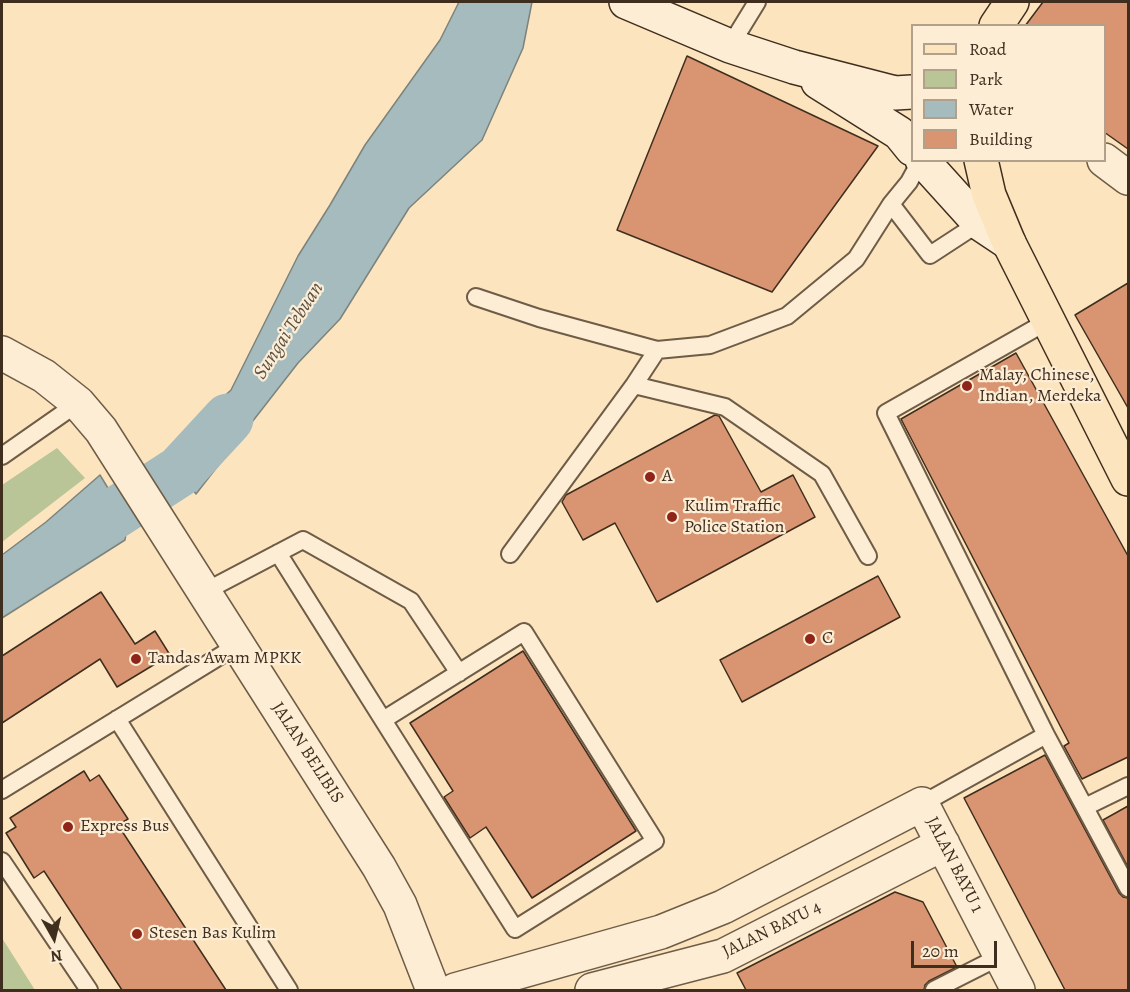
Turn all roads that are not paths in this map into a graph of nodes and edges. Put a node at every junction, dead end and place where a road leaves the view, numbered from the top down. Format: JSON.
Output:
{"nodes":[{"id":1,"x":626,"y":2,"type":"edge"},
{"id":2,"x":757,"y":2,"type":"edge"},
{"id":3,"x":1012,"y":2,"type":"edge"},
{"id":4,"x":997,"y":24,"type":"edge"},
{"id":5,"x":729,"y":46,"type":"junction"},
{"id":6,"x":794,"y":67,"type":"junction"},
{"id":7,"x":911,"y":92,"type":"edge"},
{"id":8,"x":911,"y":148,"type":"edge"},
{"id":9,"x":920,"y":162,"type":"edge"},
{"id":10,"x":923,"y":162,"type":"edge"},
{"id":11,"x":981,"y":162,"type":"edge"},
{"id":12,"x":1106,"y":162,"type":"edge"},
{"id":13,"x":1128,"y":178,"type":"edge"},
{"id":14,"x":891,"y":204,"type":"junction"},
{"id":15,"x":979,"y":223,"type":"junction"},
{"id":16,"x":1009,"y":243,"type":"junction"},
{"id":17,"x":476,"y":297,"type":"dead end"},
{"id":18,"x":1048,"y":321,"type":"junction"},
{"id":19,"x":657,"y":350,"type":"junction"},
{"id":20,"x":2,"y":353,"type":"edge"},
{"id":21,"x":634,"y":385,"type":"junction"},
{"id":22,"x":78,"y":403,"type":"junction"},
{"id":23,"x":1120,"y":443,"type":"edge"},
{"id":24,"x":2,"y":456,"type":"edge"},
{"id":25,"x":1128,"y":479,"type":"edge"},
{"id":26,"x":278,"y":553,"type":"junction"},
{"id":27,"x":510,"y":554,"type":"dead end"},
{"id":28,"x":868,"y":556,"type":"dead end"},
{"id":29,"x":204,"y":592,"type":"junction"},
{"id":30,"x":238,"y":645,"type":"junction"},
{"id":31,"x":459,"y":673,"type":"junction"},
{"id":32,"x":117,"y":719,"type":"junction"},
{"id":33,"x":383,"y":720,"type":"junction"},
{"id":34,"x":1046,"y":735,"type":"junction"},
{"id":35,"x":1128,"y":786,"type":"edge"},
{"id":36,"x":2,"y":790,"type":"edge"},
{"id":37,"x":922,"y":804,"type":"junction"},
{"id":38,"x":1085,"y":807,"type":"junction"},
{"id":39,"x":943,"y":844,"type":"junction"},
{"id":40,"x":2,"y":861,"type":"edge"},
{"id":41,"x":1128,"y":888,"type":"edge"},
{"id":42,"x":1000,"y":956,"type":"junction"},
{"id":43,"x":89,"y":990,"type":"edge"},
{"id":44,"x":289,"y":990,"type":"edge"},
{"id":45,"x":433,"y":990,"type":"edge"},
{"id":46,"x":455,"y":990,"type":"edge"},
{"id":47,"x":592,"y":990,"type":"edge"},
{"id":48,"x":934,"y":990,"type":"edge"},
{"id":49,"x":1018,"y":990,"type":"edge"}],
"edges":[{"from":1,"to":5,"type":"street"},
{"from":2,"to":5,"type":"lane"},
{"from":3,"to":4,"type":"main road"},
{"from":5,"to":6,"type":"street"},
{"from":6,"to":7,"type":"street"},
{"from":6,"to":8,"type":"street"},
{"from":9,"to":14,"type":"lane"},
{"from":10,"to":15,"type":"street"},
{"from":11,"to":16,"type":"main road"},
{"from":12,"to":13,"type":"street"},
{"from":14,"to":15,"type":"lane"},
{"from":14,"to":19,"type":"lane"},
{"from":15,"to":16,"type":"street"},
{"from":16,"to":18,"type":"main road"},
{"from":17,"to":19,"type":"lane"},
{"from":18,"to":23,"type":"main road"},
{"from":18,"to":34,"type":"lane"},
{"from":19,"to":21,"type":"lane"},
{"from":20,"to":22,"type":"street"},
{"from":21,"to":27,"type":"lane"},
{"from":21,"to":28,"type":"lane"},
{"from":22,"to":24,"type":"lane"},
{"from":22,"to":29,"type":"street","name":"JALAN BELIBIS"},
{"from":23,"to":25,"type":"main road"},
{"from":26,"to":29,"type":"lane"},
{"from":26,"to":31,"type":"lane"},
{"from":26,"to":33,"type":"lane"},
{"from":29,"to":30,"type":"street","name":"JALAN BELIBIS"},
{"from":30,"to":32,"type":"lane"},
{"from":30,"to":45,"type":"street","name":"JALAN BELIBIS"},
{"from":31,"to":33,"type":"lane"},
{"from":31,"to":33,"type":"lane"},
{"from":32,"to":36,"type":"lane"},
{"from":32,"to":44,"type":"lane"},
{"from":34,"to":37,"type":"lane"},
{"from":34,"to":38,"type":"lane"},
{"from":35,"to":38,"type":"lane"},
{"from":37,"to":39,"type":"street","name":"JALAN BAYU 1"},
{"from":37,"to":46,"type":"street"},
{"from":38,"to":41,"type":"lane"},
{"from":39,"to":42,"type":"street","name":"JALAN BAYU 1"},
{"from":39,"to":47,"type":"street","name":"JALAN BAYU 4"},
{"from":40,"to":43,"type":"lane"},
{"from":42,"to":48,"type":"lane"},
{"from":42,"to":49,"type":"street","name":"JALAN BAYU 1"}]}
